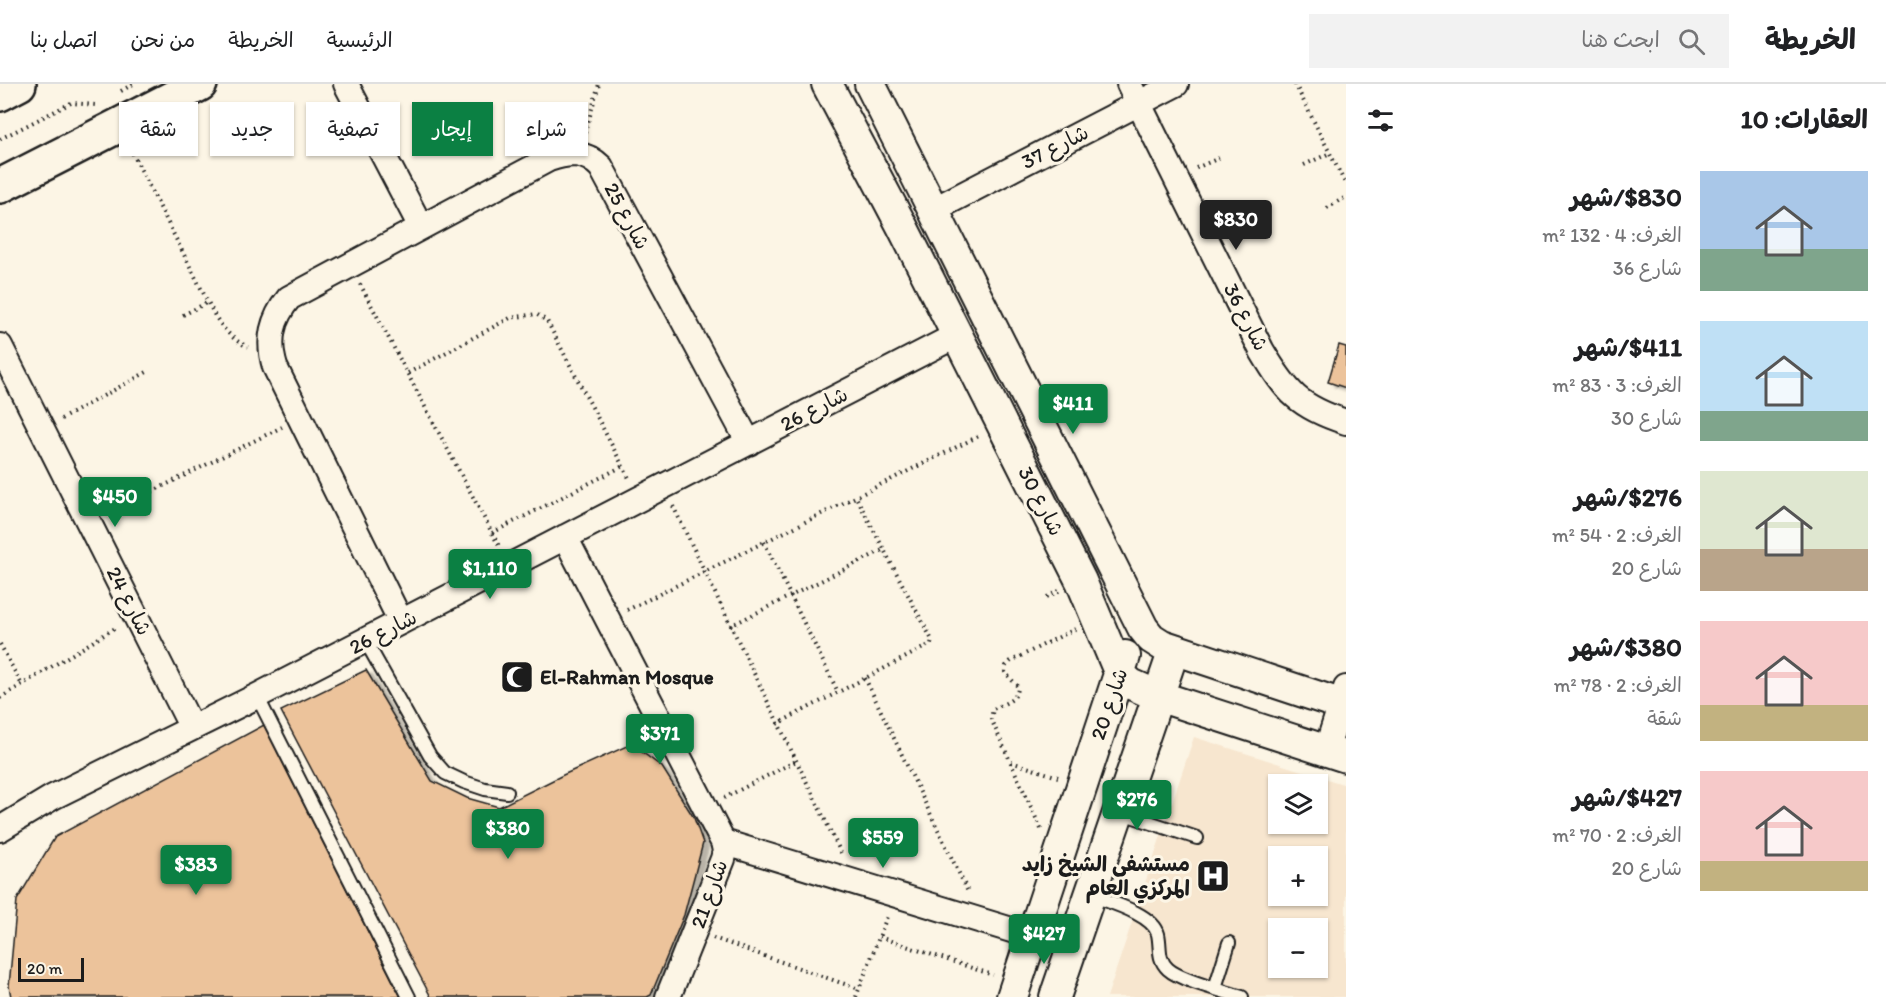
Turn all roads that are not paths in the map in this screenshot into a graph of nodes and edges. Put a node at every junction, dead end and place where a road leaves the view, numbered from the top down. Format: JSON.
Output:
{"nodes":[{"id":1,"x":19,"y":84,"type":"edge"},
{"id":2,"x":346,"y":84,"type":"edge"},
{"id":3,"x":827,"y":84,"type":"edge"},
{"id":4,"x":870,"y":84,"type":"edge"},
{"id":5,"x":1176,"y":84,"type":"edge"},
{"id":6,"x":191,"y":86,"type":"edge"},
{"id":7,"x":0,"y":94,"type":"edge"},
{"id":8,"x":1134,"y":94,"type":"edge"},
{"id":9,"x":0,"y":186,"type":"edge"},
{"id":10,"x":933,"y":210,"type":"junction"},
{"id":11,"x":421,"y":227,"type":"junction"},
{"id":12,"x":957,"y":335,"type":"junction"},
{"id":13,"x":0,"y":346,"type":"edge"},
{"id":14,"x":1346,"y":422,"type":"edge"},
{"id":15,"x":749,"y":442,"type":"junction"},
{"id":16,"x":565,"y":537,"type":"junction"},
{"id":17,"x":1137,"y":616,"type":"junction"},
{"id":18,"x":401,"y":622,"type":"junction"},
{"id":19,"x":365,"y":640,"type":"junction"},
{"id":20,"x":1174,"y":650,"type":"junction"},
{"id":21,"x":1120,"y":674,"type":"junction"},
{"id":22,"x":257,"y":696,"type":"junction"},
{"id":23,"x":1158,"y":696,"type":"junction"},
{"id":24,"x":1344,"y":700,"type":"edge"},
{"id":25,"x":192,"y":728,"type":"junction"},
{"id":26,"x":1336,"y":754,"type":"edge"},
{"id":27,"x":507,"y":792,"type":"dead end"},
{"id":28,"x":1118,"y":812,"type":"junction"},
{"id":29,"x":0,"y":829,"type":"edge"},
{"id":30,"x":1197,"y":838,"type":"dead end"},
{"id":31,"x":723,"y":842,"type":"junction"},
{"id":32,"x":1090,"y":894,"type":"junction"},
{"id":33,"x":1031,"y":936,"type":"junction"},
{"id":34,"x":1229,"y":943,"type":"dead end"},
{"id":35,"x":1071,"y":948,"type":"junction"},
{"id":36,"x":1215,"y":988,"type":"junction"},
{"id":37,"x":1014,"y":990,"type":"edge"},
{"id":38,"x":409,"y":997,"type":"edge"},
{"id":39,"x":668,"y":997,"type":"edge"},
{"id":40,"x":1055,"y":997,"type":"edge"},
{"id":41,"x":1242,"y":997,"type":"edge"}],
"edges":[{"from":1,"to":7,"type":"main road"},
{"from":2,"to":11,"type":"street"},
{"from":3,"to":12,"type":"street","name":"شارع 30"},
{"from":4,"to":10,"type":"street","name":"شارع 30"},
{"from":5,"to":8,"type":"street","name":"شارع 37"},
{"from":6,"to":9,"type":"main road"},
{"from":8,"to":10,"type":"street","name":"شارع 37"},
{"from":8,"to":14,"type":"street","name":"شارع 36"},
{"from":10,"to":17,"type":"street","name":"شارع 30"},
{"from":11,"to":15,"type":"street","name":"شارع 25"},
{"from":11,"to":18,"type":"street"},
{"from":12,"to":15,"type":"street","name":"شارع 26"},
{"from":12,"to":21,"type":"street","name":"شارع 30"},
{"from":13,"to":25,"type":"street","name":"شارع 24"},
{"from":15,"to":16,"type":"street","name":"شارع 26"},
{"from":16,"to":18,"type":"street","name":"شارع 26"},
{"from":16,"to":31,"type":"street","name":"شارع 21"},
{"from":17,"to":20,"type":"street","name":"شارع 30"},
{"from":17,"to":21,"type":"street","name":"شارع 20"},
{"from":18,"to":19,"type":"street","name":"شارع 26"},
{"from":19,"to":22,"type":"street","name":"شارع 26"},
{"from":19,"to":27,"type":"lane"},
{"from":20,"to":23,"type":"street","name":"شارع 20"},
{"from":20,"to":24,"type":"street","name":"شارع 30"},
{"from":21,"to":23,"type":"street"},
{"from":21,"to":33,"type":"street","name":"شارع 20"},
{"from":22,"to":25,"type":"street","name":"شارع 26"},
{"from":22,"to":38,"type":"lane"},
{"from":23,"to":26,"type":"street"},
{"from":23,"to":28,"type":"street","name":"شارع 20"},
{"from":24,"to":26,"type":"street"},
{"from":25,"to":29,"type":"street","name":"شارع 26"},
{"from":28,"to":30,"type":"lane"},
{"from":28,"to":32,"type":"street","name":"شارع 20"},
{"from":31,"to":33,"type":"street"},
{"from":31,"to":39,"type":"street","name":"شارع 21"},
{"from":32,"to":35,"type":"street","name":"شارع 20"},
{"from":32,"to":36,"type":"lane"},
{"from":33,"to":35,"type":"street"},
{"from":33,"to":37,"type":"street","name":"شارع 20"},
{"from":34,"to":36,"type":"lane"},
{"from":35,"to":40,"type":"street","name":"شارع 20"},
{"from":36,"to":41,"type":"lane"}]}
